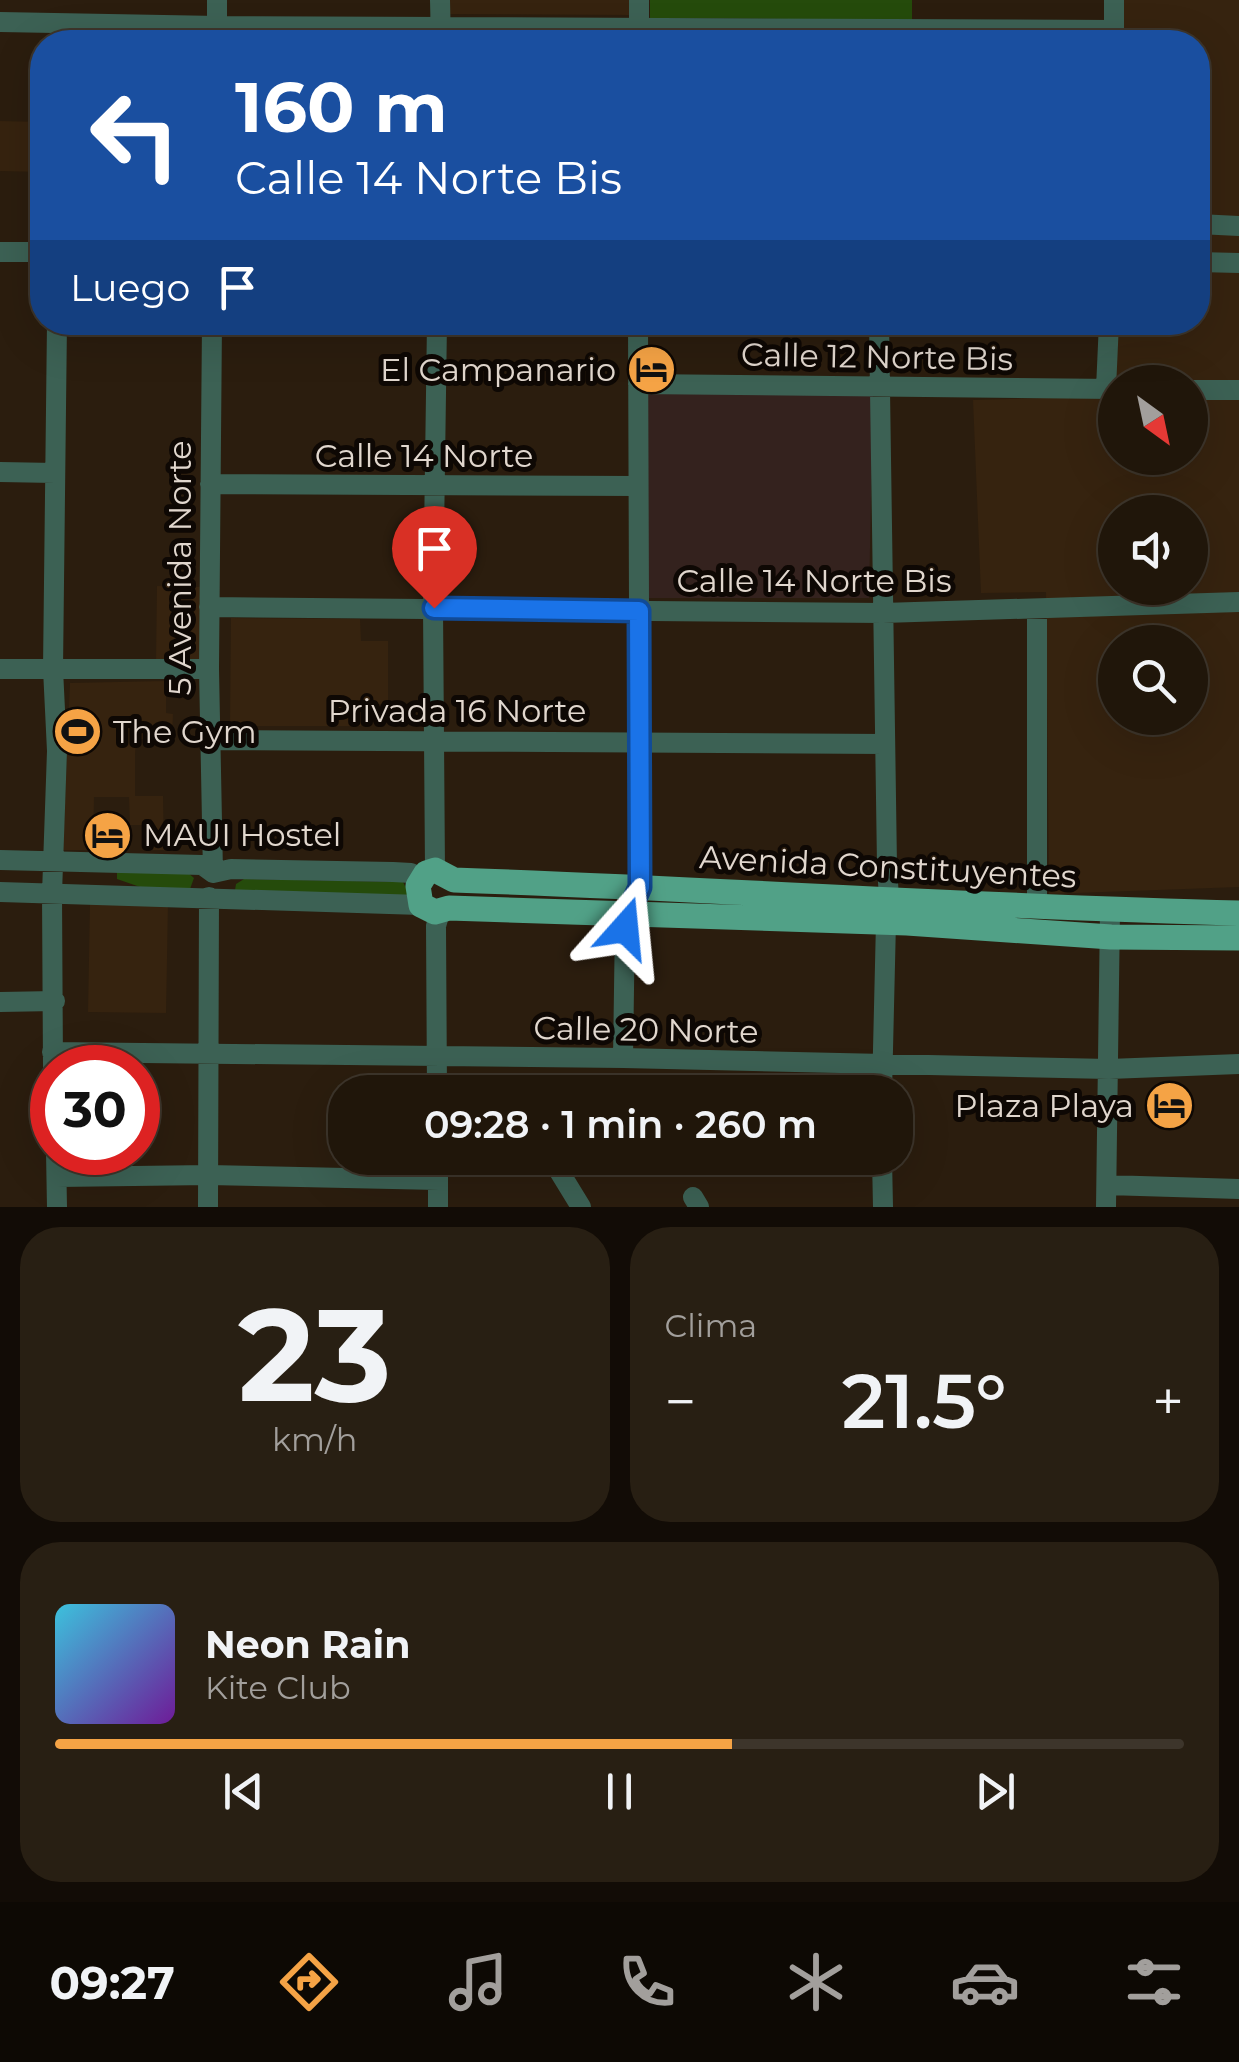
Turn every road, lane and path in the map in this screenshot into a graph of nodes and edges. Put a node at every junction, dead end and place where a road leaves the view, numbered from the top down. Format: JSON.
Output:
{"nodes":[{"id":1,"x":218,"y":0,"type":"edge"},
{"id":2,"x":440,"y":0,"type":"edge"},
{"id":3,"x":639,"y":0,"type":"edge"},
{"id":4,"x":1114,"y":0,"type":"edge"},
{"id":5,"x":0,"y":22,"type":"edge"},
{"id":6,"x":45,"y":30,"type":"edge"},
{"id":7,"x":218,"y":30,"type":"edge"},
{"id":8,"x":441,"y":30,"type":"edge"},
{"id":9,"x":639,"y":30,"type":"edge"},
{"id":10,"x":1114,"y":30,"type":"edge"},
{"id":11,"x":1210,"y":225,"type":"edge"},
{"id":12,"x":1239,"y":226,"type":"edge"},
{"id":13,"x":0,"y":252,"type":"edge"},
{"id":14,"x":30,"y":252,"type":"edge"},
{"id":15,"x":1210,"y":262,"type":"edge"},
{"id":16,"x":1239,"y":263,"type":"edge"},
{"id":17,"x":56,"y":335,"type":"edge"},
{"id":18,"x":212,"y":335,"type":"edge"},
{"id":19,"x":437,"y":335,"type":"edge"},
{"id":20,"x":638,"y":335,"type":"edge"},
{"id":21,"x":880,"y":335,"type":"edge"},
{"id":22,"x":1109,"y":335,"type":"edge"},
{"id":23,"x":1110,"y":365,"type":"edge"},
{"id":24,"x":638,"y":384,"type":"junction"},
{"id":25,"x":882,"y":388,"type":"junction"},
{"id":26,"x":1098,"y":389,"type":"edge"},
{"id":27,"x":1208,"y":390,"type":"edge"},
{"id":28,"x":1239,"y":390,"type":"edge"},
{"id":29,"x":0,"y":472,"type":"edge"},
{"id":30,"x":55,"y":473,"type":"junction"},
{"id":31,"x":210,"y":484,"type":"junction"},
{"id":32,"x":637,"y":486,"type":"junction"},
{"id":33,"x":434,"y":487,"type":"junction"},
{"id":34,"x":1239,"y":602,"type":"edge"},
{"id":35,"x":209,"y":607,"type":"junction"},
{"id":36,"x":434,"y":608,"type":"junction"},
{"id":37,"x":1037,"y":610,"type":"junction"},
{"id":38,"x":639,"y":611,"type":"junction"},
{"id":39,"x":883,"y":613,"type":"junction"},
{"id":40,"x":0,"y":669,"type":"edge"},
{"id":41,"x":54,"y":669,"type":"junction"},
{"id":42,"x":209,"y":669,"type":"junction"},
{"id":43,"x":209,"y":740,"type":"junction"},
{"id":44,"x":436,"y":742,"type":"junction"},
{"id":45,"x":639,"y":742,"type":"junction"},
{"id":46,"x":885,"y":744,"type":"junction"},
{"id":47,"x":0,"y":860,"type":"edge"},
{"id":48,"x":54,"y":861,"type":"junction"},
{"id":49,"x":213,"y":873,"type":"junction"},
{"id":50,"x":428,"y":874,"type":"junction"},
{"id":51,"x":640,"y":887,"type":"junction"},
{"id":52,"x":0,"y":892,"type":"edge"},
{"id":53,"x":52,"y":894,"type":"junction"},
{"id":54,"x":209,"y":897,"type":"junction"},
{"id":55,"x":430,"y":908,"type":"junction"},
{"id":56,"x":1038,"y":908,"type":"junction"},
{"id":57,"x":888,"y":910,"type":"junction"},
{"id":58,"x":1239,"y":913,"type":"edge"},
{"id":59,"x":628,"y":914,"type":"junction"},
{"id":60,"x":1110,"y":924,"type":"junction"},
{"id":61,"x":1239,"y":938,"type":"edge"},
{"id":62,"x":55,"y":1000,"type":"junction"},
{"id":63,"x":0,"y":1002,"type":"edge"},
{"id":64,"x":53,"y":1045,"type":"edge"},
{"id":65,"x":209,"y":1054,"type":"junction"},
{"id":66,"x":160,"y":1056,"type":"edge"},
{"id":67,"x":429,"y":1056,"type":"junction"},
{"id":68,"x":624,"y":1058,"type":"junction"},
{"id":69,"x":1239,"y":1064,"type":"edge"},
{"id":70,"x":882,"y":1065,"type":"junction"},
{"id":71,"x":1109,"y":1069,"type":"junction"},
{"id":72,"x":433,"y":1075,"type":"edge"},
{"id":73,"x":882,"y":1075,"type":"edge"},
{"id":74,"x":209,"y":1175,"type":"junction"},
{"id":75,"x":438,"y":1175,"type":"edge"},
{"id":76,"x":561,"y":1175,"type":"edge"},
{"id":77,"x":882,"y":1175,"type":"edge"},
{"id":78,"x":58,"y":1177,"type":"joint"},
{"id":79,"x":438,"y":1180,"type":"junction"},
{"id":80,"x":1107,"y":1185,"type":"junction"},
{"id":81,"x":1239,"y":1189,"type":"edge"},
{"id":82,"x":57,"y":1207,"type":"edge"},
{"id":83,"x":208,"y":1207,"type":"edge"},
{"id":84,"x":438,"y":1207,"type":"edge"},
{"id":85,"x":581,"y":1207,"type":"edge"},
{"id":86,"x":882,"y":1207,"type":"edge"},
{"id":87,"x":1106,"y":1207,"type":"edge"}],
"edges":[{"from":1,"to":7,"type":"street"},
{"from":2,"to":8,"type":"street"},
{"from":3,"to":9,"type":"street"},
{"from":4,"to":10,"type":"street"},
{"from":5,"to":6,"type":"street"},
{"from":11,"to":12,"type":"street"},
{"from":13,"to":14,"type":"street"},
{"from":15,"to":16,"type":"street"},
{"from":17,"to":30,"type":"street"},
{"from":18,"to":31,"type":"street","name":"5 Avenida Norte"},
{"from":19,"to":33,"type":"street"},
{"from":20,"to":24,"type":"street"},
{"from":21,"to":25,"type":"street"},
{"from":22,"to":23,"type":"street"},
{"from":24,"to":25,"type":"street","name":"Calle 12 Norte Bis"},
{"from":24,"to":32,"type":"street"},
{"from":25,"to":26,"type":"street","name":"Calle 12 Norte Bis"},
{"from":25,"to":39,"type":"street"},
{"from":27,"to":28,"type":"street"},
{"from":29,"to":30,"type":"street"},
{"from":30,"to":41,"type":"street"},
{"from":31,"to":33,"type":"street","name":"Calle 14 Norte"},
{"from":31,"to":35,"type":"street","name":"5 Avenida Norte"},
{"from":32,"to":33,"type":"street","name":"Calle 14 Norte"},
{"from":32,"to":38,"type":"street"},
{"from":33,"to":36,"type":"street"},
{"from":34,"to":37,"type":"street","name":"Calle 14 Norte Bis"},
{"from":35,"to":36,"type":"street","name":"Calle 14 Norte Bis"},
{"from":35,"to":42,"type":"street","name":"5 Avenida Norte"},
{"from":36,"to":38,"type":"street","name":"Calle 14 Norte Bis"},
{"from":36,"to":44,"type":"street"},
{"from":37,"to":39,"type":"street","name":"Calle 14 Norte Bis"},
{"from":37,"to":56,"type":"street"},
{"from":38,"to":39,"type":"street","name":"Calle 14 Norte Bis"},
{"from":38,"to":45,"type":"street"},
{"from":39,"to":46,"type":"street"},
{"from":40,"to":41,"type":"street"},
{"from":41,"to":42,"type":"street"},
{"from":41,"to":48,"type":"street"},
{"from":42,"to":43,"type":"street","name":"5 Avenida Norte"},
{"from":43,"to":44,"type":"street","name":"Privada 16 Norte"},
{"from":43,"to":49,"type":"street","name":"5 Avenida Norte"},
{"from":44,"to":45,"type":"street","name":"Privada 16 Norte"},
{"from":44,"to":50,"type":"street"},
{"from":45,"to":46,"type":"street","name":"Privada 16 Norte"},
{"from":45,"to":51,"type":"street"},
{"from":46,"to":57,"type":"street"},
{"from":47,"to":48,"type":"street","name":"Avenida Constituyentes"},
{"from":48,"to":49,"type":"street","name":"Avenida Constituyentes"},
{"from":48,"to":53,"type":"street"},
{"from":49,"to":50,"type":"street","name":"Avenida Constituyentes"},
{"from":49,"to":54,"type":"street","name":"5 Avenida Norte"},
{"from":50,"to":51,"type":"main road","name":"Avenida Constituyentes"},
{"from":50,"to":55,"type":"main road"},
{"from":51,"to":57,"type":"main road","name":"Avenida Constituyentes"},
{"from":51,"to":59,"type":"street"},
{"from":52,"to":53,"type":"street","name":"Avenida Constituyentes"},
{"from":53,"to":54,"type":"street","name":"Avenida Constituyentes"},
{"from":53,"to":62,"type":"street"},
{"from":54,"to":55,"type":"street","name":"Avenida Constituyentes"},
{"from":54,"to":65,"type":"street"},
{"from":55,"to":59,"type":"main road","name":"Avenida Constituyentes"},
{"from":55,"to":67,"type":"street"},
{"from":56,"to":57,"type":"main road","name":"Avenida Constituyentes"},
{"from":56,"to":60,"type":"main road","name":"Avenida Constituyentes"},
{"from":57,"to":59,"type":"main road","name":"Avenida Constituyentes"},
{"from":57,"to":60,"type":"main road","name":"Avenida Constituyentes"},
{"from":57,"to":70,"type":"street"},
{"from":58,"to":60,"type":"main road","name":"Avenida Constituyentes"},
{"from":59,"to":68,"type":"street"},
{"from":60,"to":61,"type":"main road","name":"Avenida Constituyentes"},
{"from":60,"to":71,"type":"street"},
{"from":62,"to":63,"type":"street"},
{"from":62,"to":64,"type":"street"},
{"from":65,"to":66,"type":"street","name":"Calle 20 Norte"},
{"from":65,"to":67,"type":"street","name":"Calle 20 Norte"},
{"from":65,"to":74,"type":"street"},
{"from":67,"to":68,"type":"street","name":"Calle 20 Norte"},
{"from":67,"to":72,"type":"street"},
{"from":68,"to":70,"type":"street","name":"Calle 20 Norte"},
{"from":69,"to":71,"type":"street","name":"Calle 20 Norte"},
{"from":70,"to":71,"type":"street","name":"Calle 20 Norte"},
{"from":70,"to":73,"type":"street"},
{"from":71,"to":80,"type":"street"},
{"from":74,"to":78,"type":"street"},
{"from":74,"to":79,"type":"street"},
{"from":74,"to":83,"type":"street"},
{"from":75,"to":79,"type":"street"},
{"from":76,"to":85,"type":"street"},
{"from":77,"to":86,"type":"street"},
{"from":78,"to":82,"type":"street"},
{"from":79,"to":84,"type":"street"},
{"from":80,"to":81,"type":"street"},
{"from":80,"to":87,"type":"street"}]}
